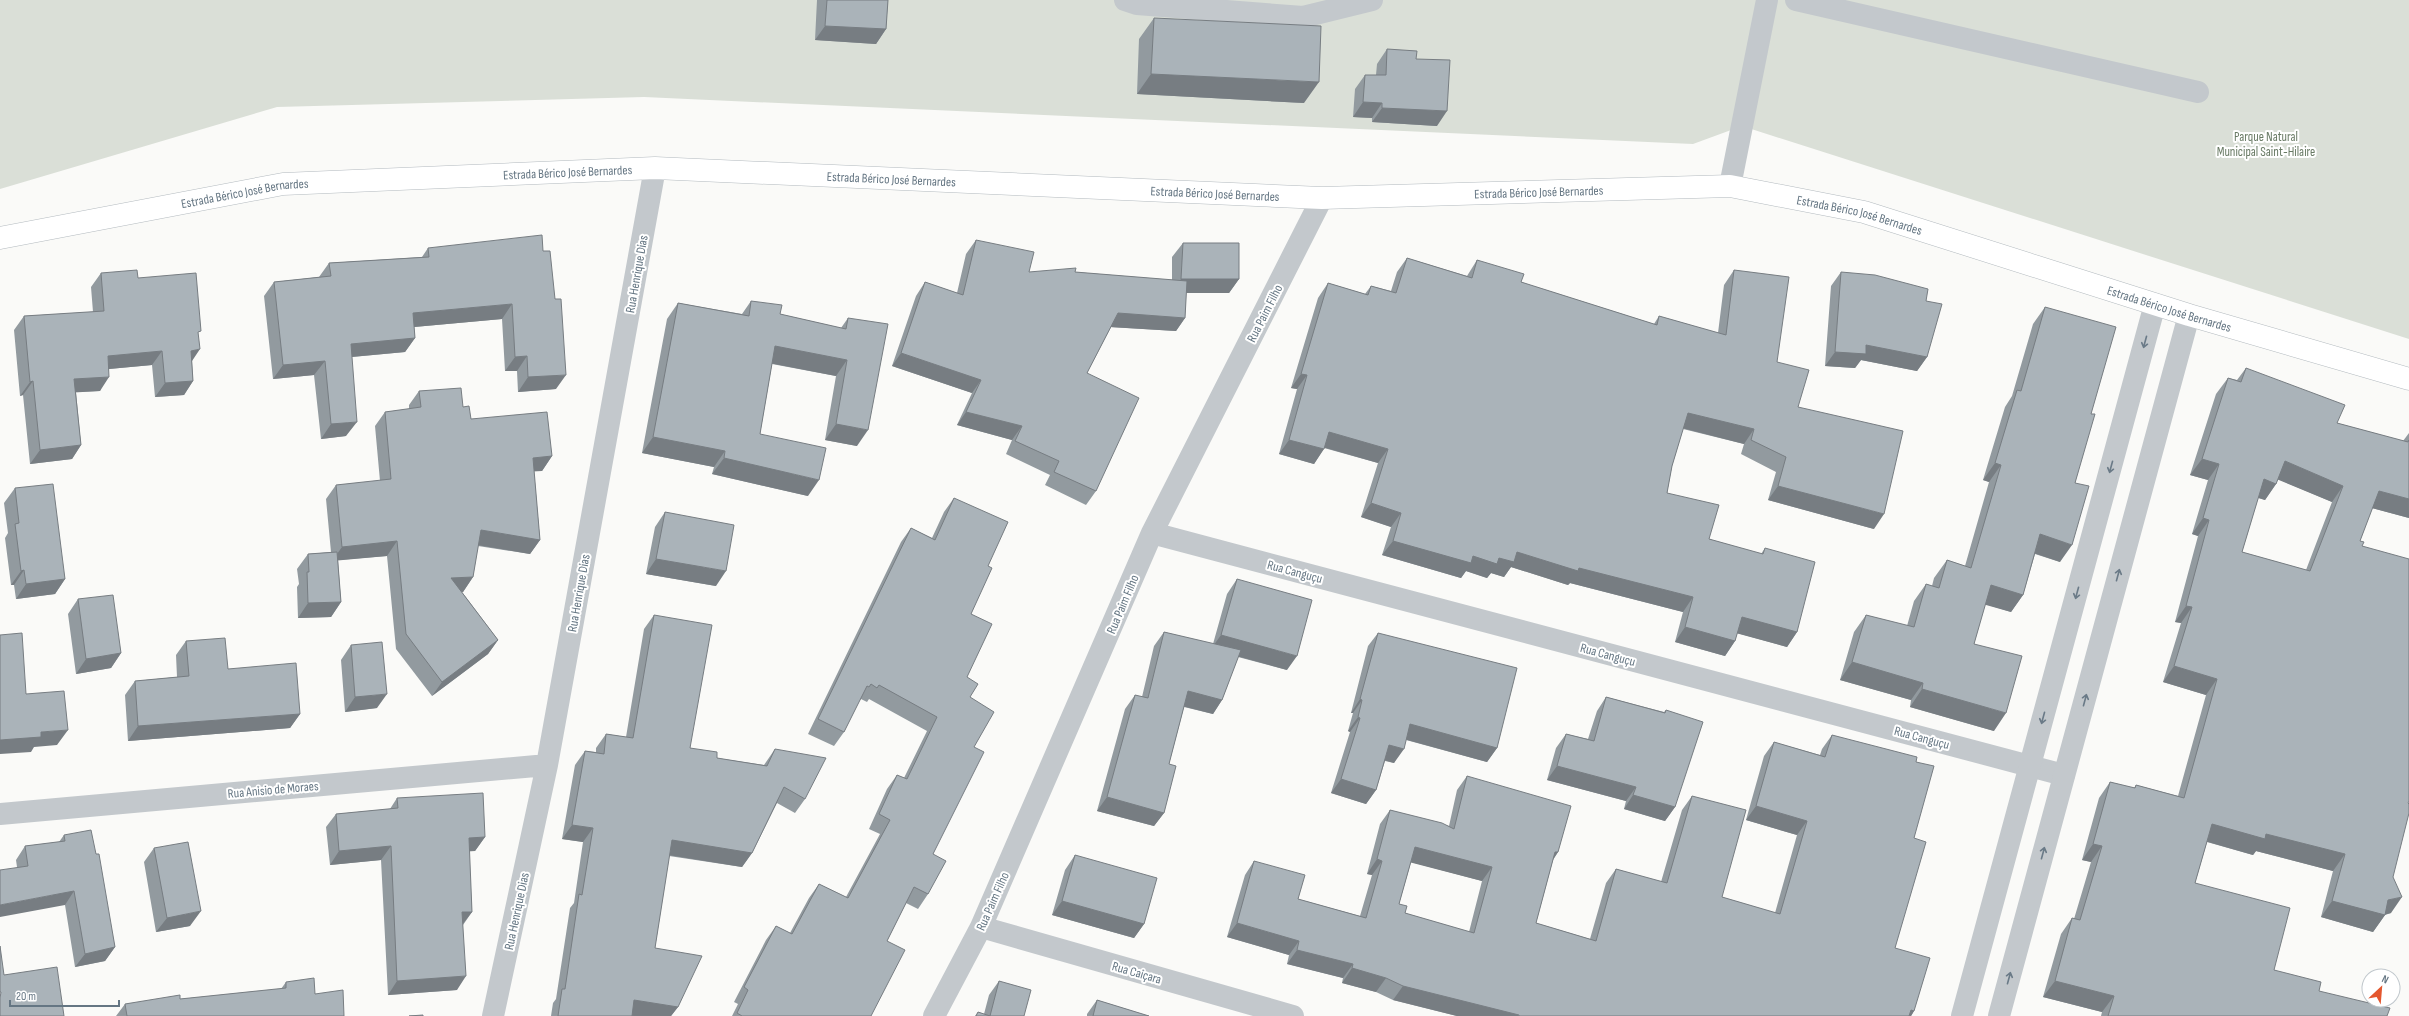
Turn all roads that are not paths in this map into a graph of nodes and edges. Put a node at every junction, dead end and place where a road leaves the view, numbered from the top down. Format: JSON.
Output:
{"nodes":[{"id":1,"x":1125,"y":0,"type":"edge"},
{"id":2,"x":1372,"y":0,"type":"edge"},
{"id":3,"x":1767,"y":0,"type":"edge"},
{"id":4,"x":1796,"y":0,"type":"edge"},
{"id":5,"x":2198,"y":92,"type":"dead end"},
{"id":6,"x":655,"y":168,"type":"junction"},
{"id":7,"x":1730,"y":186,"type":"junction"},
{"id":8,"x":1322,"y":198,"type":"junction"},
{"id":9,"x":0,"y":238,"type":"edge"},
{"id":10,"x":2155,"y":304,"type":"junction"},
{"id":11,"x":2189,"y":315,"type":"junction"},
{"id":12,"x":2409,"y":379,"type":"edge"},
{"id":13,"x":1152,"y":533,"type":"junction"},
{"id":14,"x":547,"y":765,"type":"junction"},
{"id":15,"x":2030,"y":766,"type":"junction"},
{"id":16,"x":2064,"y":775,"type":"junction"},
{"id":17,"x":0,"y":814,"type":"edge"},
{"id":18,"x":981,"y":927,"type":"junction"},
{"id":19,"x":493,"y":1016,"type":"edge"},
{"id":20,"x":934,"y":1016,"type":"edge"},
{"id":21,"x":1292,"y":1016,"type":"edge"},
{"id":22,"x":1962,"y":1016,"type":"edge"},
{"id":23,"x":1999,"y":1016,"type":"edge"}],
"edges":[{"from":1,"to":2,"type":"street"},
{"from":3,"to":7,"type":"street"},
{"from":4,"to":5,"type":"street"},
{"from":6,"to":8,"type":"main road","name":"Estrada Bérico José Bernardes"},
{"from":6,"to":9,"type":"main road","name":"Estrada Bérico José Bernardes"},
{"from":6,"to":14,"type":"street","name":"Rua Henrique Dias"},
{"from":7,"to":8,"type":"main road","name":"Estrada Bérico José Bernardes"},
{"from":7,"to":10,"type":"main road","name":"Estrada Bérico José Bernardes"},
{"from":8,"to":13,"type":"street","name":"Rua Paim Filho"},
{"from":10,"to":11,"type":"main road","name":"Estrada Bérico José Bernardes"},
{"from":10,"to":15,"type":"street","one_way":true},
{"from":11,"to":12,"type":"main road","name":"Estrada Bérico José Bernardes"},
{"from":16,"to":11,"type":"street","one_way":true},
{"from":13,"to":15,"type":"street","name":"Rua Canguçu"},
{"from":13,"to":18,"type":"street","name":"Rua Paim Filho"},
{"from":14,"to":17,"type":"street","name":"Rua Anisio de Moraes"},
{"from":14,"to":19,"type":"street","name":"Rua Henrique Dias"},
{"from":15,"to":16,"type":"street","name":"Rua Canguçu"},
{"from":15,"to":22,"type":"street"},
{"from":23,"to":16,"type":"street","one_way":true},
{"from":18,"to":20,"type":"street","name":"Rua Paim Filho"},
{"from":18,"to":21,"type":"street","name":"Rua Caiçara"}]}
